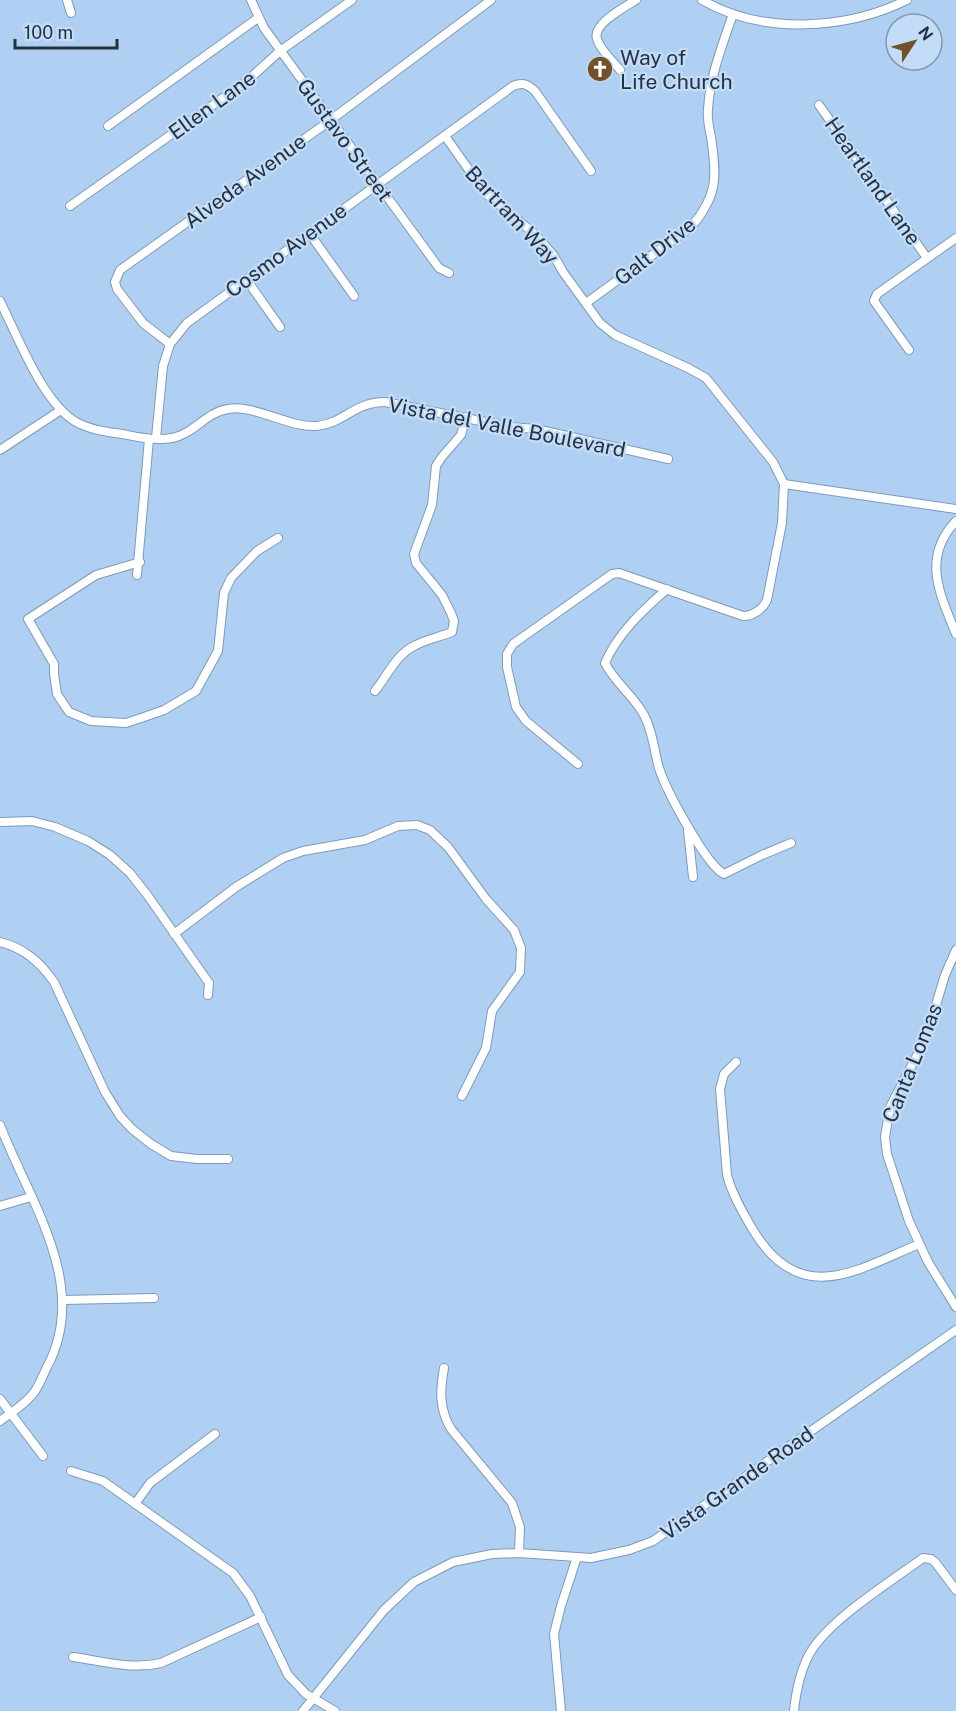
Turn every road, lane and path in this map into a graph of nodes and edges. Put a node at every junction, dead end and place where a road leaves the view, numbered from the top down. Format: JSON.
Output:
{"nodes":[{"id":1,"x":68,"y":0,"type":"edge"},
{"id":2,"x":251,"y":0,"type":"edge"},
{"id":3,"x":352,"y":0,"type":"edge"},
{"id":4,"x":491,"y":0,"type":"edge"},
{"id":5,"x":636,"y":0,"type":"edge"},
{"id":6,"x":702,"y":0,"type":"edge"},
{"id":7,"x":907,"y":0,"type":"edge"},
{"id":8,"x":71,"y":13,"type":"dead end"},
{"id":9,"x":732,"y":14,"type":"junction"},
{"id":10,"x":258,"y":18,"type":"junction"},
{"id":11,"x":280,"y":51,"type":"junction"},
{"id":12,"x":620,"y":70,"type":"dead end"},
{"id":13,"x":819,"y":105,"type":"dead end"},
{"id":14,"x":330,"y":118,"type":"junction"},
{"id":15,"x":108,"y":126,"type":"dead end"},
{"id":16,"x":445,"y":136,"type":"junction"},
{"id":17,"x":591,"y":171,"type":"dead end"},
{"id":18,"x":377,"y":184,"type":"junction"},
{"id":19,"x":70,"y":206,"type":"dead end"},
{"id":20,"x":310,"y":234,"type":"junction"},
{"id":21,"x":956,"y":238,"type":"edge"},
{"id":22,"x":927,"y":258,"type":"junction"},
{"id":23,"x":449,"y":273,"type":"dead end"},
{"id":24,"x":246,"y":279,"type":"junction"},
{"id":25,"x":354,"y":296,"type":"dead end"},
{"id":26,"x":0,"y":301,"type":"edge"},
{"id":27,"x":586,"y":303,"type":"junction"},
{"id":28,"x":280,"y":327,"type":"dead end"},
{"id":29,"x":170,"y":344,"type":"junction"},
{"id":30,"x":909,"y":350,"type":"dead end"},
{"id":31,"x":61,"y":410,"type":"junction"},
{"id":32,"x":466,"y":417,"type":"junction"},
{"id":33,"x":152,"y":439,"type":"junction"},
{"id":34,"x":0,"y":450,"type":"edge"},
{"id":35,"x":668,"y":459,"type":"dead end"},
{"id":36,"x":784,"y":484,"type":"junction"},
{"id":37,"x":956,"y":509,"type":"edge"},
{"id":38,"x":956,"y":521,"type":"edge"},
{"id":39,"x":278,"y":538,"type":"dead end"},
{"id":40,"x":140,"y":562,"type":"junction"},
{"id":41,"x":137,"y":575,"type":"dead end"},
{"id":42,"x":667,"y":589,"type":"junction"},
{"id":43,"x":956,"y":634,"type":"edge"},
{"id":44,"x":375,"y":691,"type":"dead end"},
{"id":45,"x":578,"y":764,"type":"dead end"},
{"id":46,"x":0,"y":822,"type":"edge"},
{"id":47,"x":688,"y":826,"type":"junction"},
{"id":48,"x":791,"y":843,"type":"dead end"},
{"id":49,"x":693,"y":877,"type":"dead end"},
{"id":50,"x":174,"y":934,"type":"junction"},
{"id":51,"x":0,"y":942,"type":"edge"},
{"id":52,"x":956,"y":950,"type":"edge"},
{"id":53,"x":208,"y":995,"type":"dead end"},
{"id":54,"x":736,"y":1062,"type":"dead end"},
{"id":55,"x":462,"y":1096,"type":"dead end"},
{"id":56,"x":0,"y":1125,"type":"edge"},
{"id":57,"x":228,"y":1159,"type":"dead end"},
{"id":58,"x":31,"y":1197,"type":"junction"},
{"id":59,"x":0,"y":1206,"type":"edge"},
{"id":60,"x":919,"y":1244,"type":"junction"},
{"id":61,"x":154,"y":1298,"type":"dead end"},
{"id":62,"x":63,"y":1300,"type":"junction"},
{"id":63,"x":956,"y":1307,"type":"edge"},
{"id":64,"x":956,"y":1330,"type":"edge"},
{"id":65,"x":444,"y":1368,"type":"dead end"},
{"id":66,"x":0,"y":1399,"type":"edge"},
{"id":67,"x":11,"y":1413,"type":"junction"},
{"id":68,"x":0,"y":1421,"type":"edge"},
{"id":69,"x":215,"y":1434,"type":"dead end"},
{"id":70,"x":43,"y":1456,"type":"dead end"},
{"id":71,"x":71,"y":1471,"type":"dead end"},
{"id":72,"x":135,"y":1504,"type":"junction"},
{"id":73,"x":519,"y":1553,"type":"junction"},
{"id":74,"x":577,"y":1557,"type":"junction"},
{"id":75,"x":956,"y":1590,"type":"edge"},
{"id":76,"x":261,"y":1617,"type":"junction"},
{"id":77,"x":73,"y":1657,"type":"dead end"},
{"id":78,"x":313,"y":1698,"type":"junction"},
{"id":79,"x":303,"y":1711,"type":"edge"},
{"id":80,"x":335,"y":1711,"type":"edge"},
{"id":81,"x":561,"y":1711,"type":"edge"},
{"id":82,"x":794,"y":1711,"type":"edge"}],
"edges":[{"from":1,"to":8,"type":"street"},
{"from":2,"to":10,"type":"street","name":"Gustavo Street"},
{"from":3,"to":11,"type":"street","name":"Ellen Lane"},
{"from":4,"to":14,"type":"street","name":"Alveda Avenue"},
{"from":5,"to":12,"type":"street"},
{"from":6,"to":9,"type":"street"},
{"from":7,"to":9,"type":"street"},
{"from":9,"to":27,"type":"street","name":"Galt Drive"},
{"from":10,"to":11,"type":"street","name":"Gustavo Street"},
{"from":10,"to":15,"type":"street"},
{"from":11,"to":14,"type":"street","name":"Gustavo Street"},
{"from":11,"to":19,"type":"street","name":"Ellen Lane"},
{"from":13,"to":22,"type":"street","name":"Heartland Lane"},
{"from":14,"to":18,"type":"street","name":"Gustavo Street"},
{"from":14,"to":29,"type":"street","name":"Alveda Avenue"},
{"from":16,"to":17,"type":"street","name":"Cosmo Avenue"},
{"from":16,"to":18,"type":"street","name":"Cosmo Avenue"},
{"from":16,"to":27,"type":"street","name":"Bartram Way"},
{"from":18,"to":20,"type":"street","name":"Cosmo Avenue"},
{"from":18,"to":23,"type":"street","name":"Gustavo Street"},
{"from":20,"to":24,"type":"street","name":"Cosmo Avenue"},
{"from":20,"to":25,"type":"street"},
{"from":21,"to":22,"type":"street"},
{"from":22,"to":30,"type":"street"},
{"from":24,"to":28,"type":"street"},
{"from":24,"to":29,"type":"street","name":"Cosmo Avenue"},
{"from":26,"to":31,"type":"street","name":"Vista del Valle Boulevard"},
{"from":27,"to":36,"type":"street","name":"Bartram Way"},
{"from":29,"to":33,"type":"street"},
{"from":31,"to":33,"type":"street","name":"Vista del Valle Boulevard"},
{"from":31,"to":34,"type":"street"},
{"from":32,"to":33,"type":"street","name":"Vista del Valle Boulevard"},
{"from":32,"to":35,"type":"street","name":"Vista del Valle Boulevard"},
{"from":32,"to":44,"type":"street"},
{"from":33,"to":40,"type":"street"},
{"from":36,"to":37,"type":"street"},
{"from":36,"to":42,"type":"street"},
{"from":38,"to":43,"type":"street"},
{"from":39,"to":40,"type":"street"},
{"from":40,"to":41,"type":"street"},
{"from":42,"to":45,"type":"street"},
{"from":42,"to":47,"type":"street"},
{"from":46,"to":50,"type":"street"},
{"from":47,"to":48,"type":"street"},
{"from":47,"to":49,"type":"street"},
{"from":50,"to":53,"type":"street"},
{"from":50,"to":55,"type":"street"},
{"from":51,"to":57,"type":"street"},
{"from":52,"to":60,"type":"street","name":"Canta Lomas"},
{"from":54,"to":60,"type":"street"},
{"from":56,"to":58,"type":"street"},
{"from":58,"to":59,"type":"street"},
{"from":58,"to":62,"type":"street"},
{"from":60,"to":63,"type":"street","name":"Canta Lomas"},
{"from":61,"to":62,"type":"street"},
{"from":62,"to":67,"type":"street"},
{"from":64,"to":74,"type":"street","name":"Vista Grande Road"},
{"from":65,"to":73,"type":"street"},
{"from":66,"to":67,"type":"street"},
{"from":67,"to":68,"type":"street"},
{"from":67,"to":70,"type":"street"},
{"from":69,"to":72,"type":"street"},
{"from":71,"to":72,"type":"street"},
{"from":72,"to":76,"type":"street"},
{"from":73,"to":74,"type":"street","name":"Vista Grande Road"},
{"from":73,"to":78,"type":"street","name":"Vista Grande Road"},
{"from":74,"to":81,"type":"street"},
{"from":75,"to":82,"type":"street"},
{"from":76,"to":77,"type":"street"},
{"from":76,"to":78,"type":"street"},
{"from":78,"to":79,"type":"street","name":"Vista Grande Road"},
{"from":78,"to":80,"type":"street"}]}
